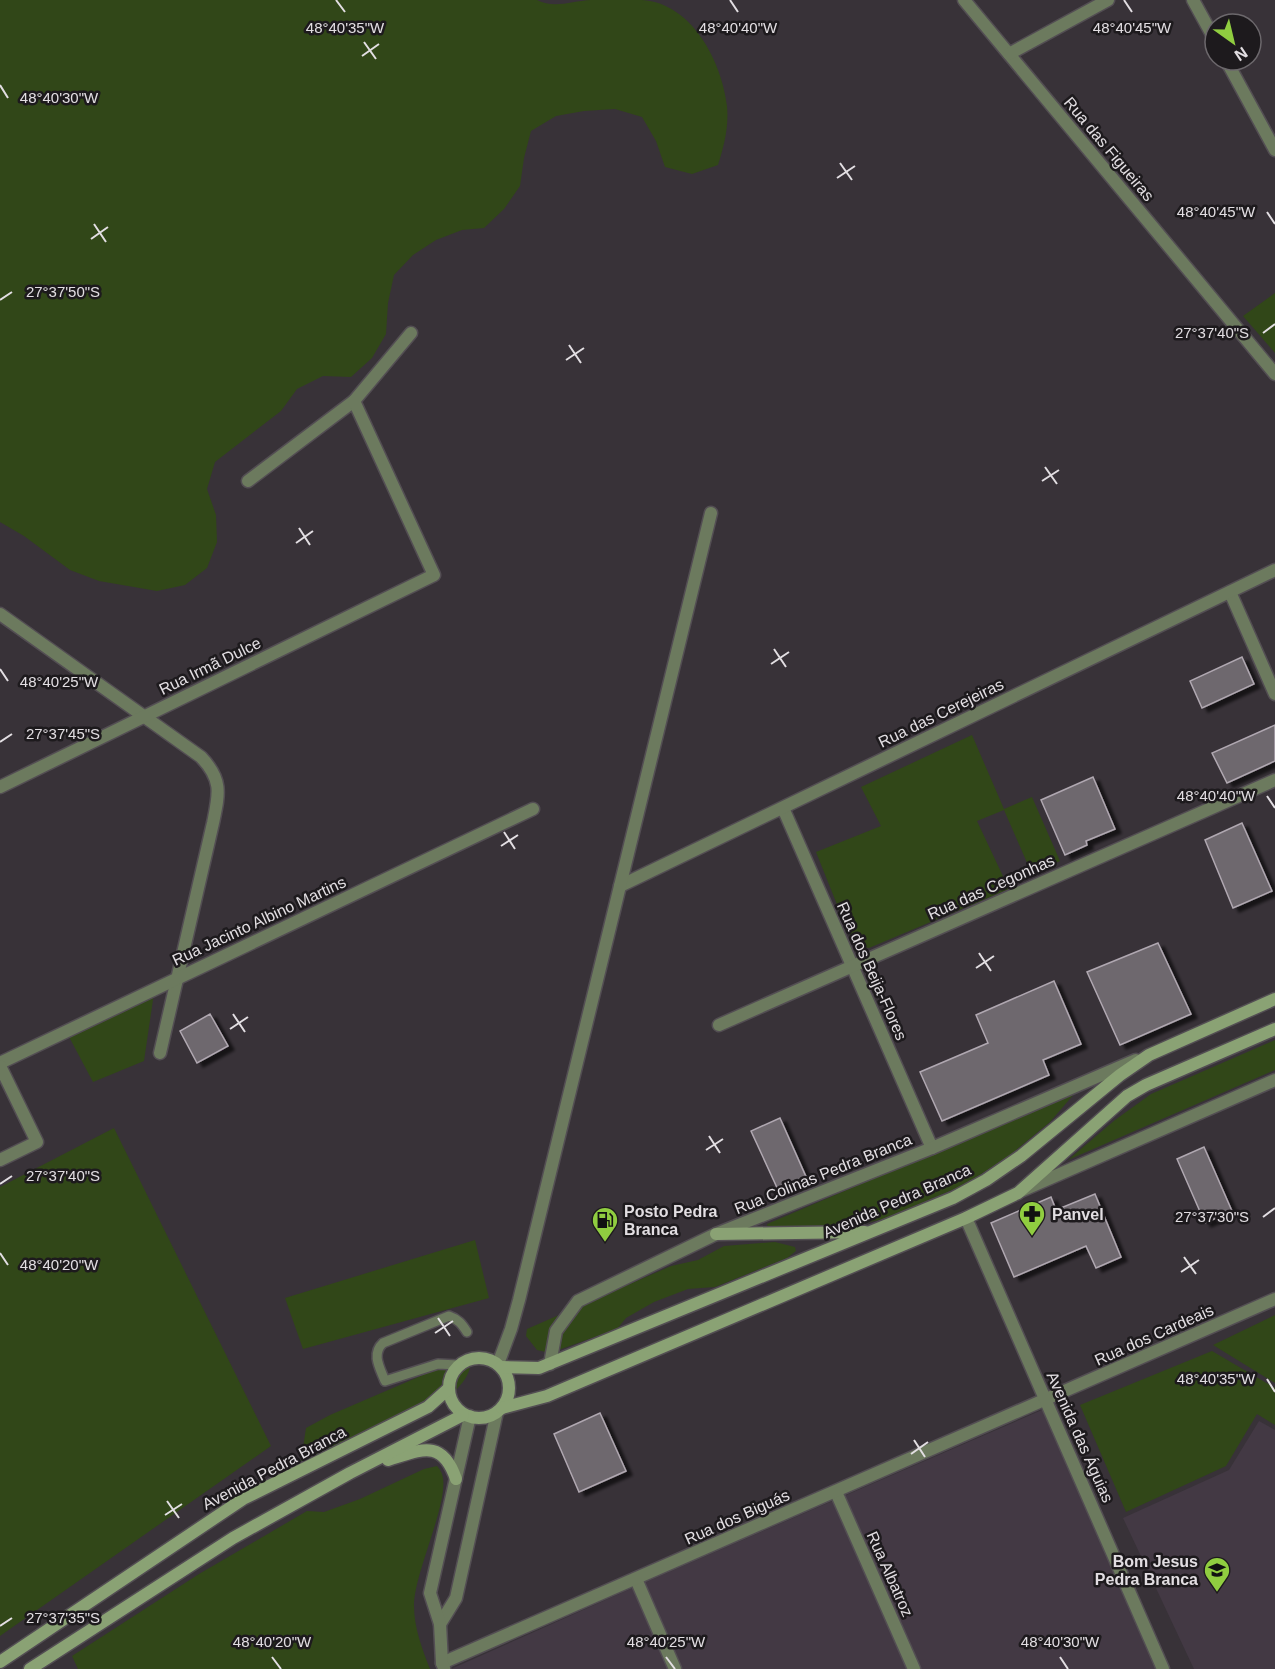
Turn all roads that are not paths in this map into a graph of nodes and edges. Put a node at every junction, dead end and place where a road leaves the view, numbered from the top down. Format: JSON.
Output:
{"nodes":[{"id":1,"x":964,"y":0,"type":"edge"},
{"id":2,"x":1108,"y":0,"type":"edge"},
{"id":3,"x":1193,"y":0,"type":"edge"},
{"id":4,"x":1203,"y":18,"type":"edge"},
{"id":5,"x":1009,"y":54,"type":"junction"},
{"id":6,"x":1233,"y":72,"type":"edge"},
{"id":7,"x":1275,"y":150,"type":"edge"},
{"id":8,"x":411,"y":333,"type":"dead end"},
{"id":9,"x":1275,"y":374,"type":"edge"},
{"id":10,"x":354,"y":401,"type":"junction"},
{"id":11,"x":248,"y":481,"type":"dead end"},
{"id":12,"x":711,"y":513,"type":"dead end"},
{"id":13,"x":1275,"y":570,"type":"edge"},
{"id":14,"x":1230,"y":592,"type":"junction"},
{"id":15,"x":0,"y":614,"type":"edge"},
{"id":16,"x":1275,"y":694,"type":"edge"},
{"id":17,"x":144,"y":717,"type":"junction"},
{"id":18,"x":1275,"y":780,"type":"edge"},
{"id":19,"x":0,"y":787,"type":"edge"},
{"id":20,"x":783,"y":808,"type":"junction"},
{"id":21,"x":533,"y":809,"type":"dead end"},
{"id":22,"x":620,"y":886,"type":"junction"},
{"id":23,"x":852,"y":966,"type":"junction"},
{"id":24,"x":176,"y":979,"type":"junction"},
{"id":25,"x":1275,"y":999,"type":"edge"},
{"id":26,"x":719,"y":1025,"type":"dead end"},
{"id":27,"x":1275,"y":1029,"type":"edge"},
{"id":28,"x":160,"y":1053,"type":"dead end"},
{"id":29,"x":1149,"y":1055,"type":"junction"},
{"id":30,"x":0,"y":1065,"type":"edge"},
{"id":31,"x":1275,"y":1080,"type":"edge"},
{"id":32,"x":932,"y":1148,"type":"junction"},
{"id":33,"x":0,"y":1160,"type":"edge"},
{"id":34,"x":1018,"y":1193,"type":"junction"},
{"id":35,"x":966,"y":1218,"type":"junction"},
{"id":36,"x":872,"y":1232,"type":"junction"},
{"id":37,"x":716,"y":1234,"type":"junction"},
{"id":38,"x":1275,"y":1299,"type":"edge"},
{"id":39,"x":467,"y":1332,"type":"dead end"},
{"id":40,"x":550,"y":1364,"type":"junction"},
{"id":41,"x":458,"y":1365,"type":"junction"},
{"id":42,"x":500,"y":1366,"type":"junction"},
{"id":43,"x":447,"y":1390,"type":"junction"},
{"id":44,"x":1046,"y":1400,"type":"junction"},
{"id":45,"x":499,"y":1410,"type":"junction"},
{"id":46,"x":466,"y":1416,"type":"junction"},
{"id":47,"x":350,"y":1473,"type":"junction"},
{"id":48,"x":456,"y":1479,"type":"junction"},
{"id":49,"x":836,"y":1492,"type":"junction"},
{"id":50,"x":636,"y":1579,"type":"junction"},
{"id":51,"x":440,"y":1624,"type":"junction"},
{"id":52,"x":0,"y":1662,"type":"edge"},
{"id":53,"x":443,"y":1666,"type":"edge"},
{"id":54,"x":30,"y":1669,"type":"edge"},
{"id":55,"x":675,"y":1669,"type":"edge"},
{"id":56,"x":914,"y":1669,"type":"edge"},
{"id":57,"x":1163,"y":1669,"type":"edge"}],
"edges":[{"from":1,"to":5,"type":"street","name":"Rua das Figueiras"},
{"from":2,"to":5,"type":"street"},
{"from":3,"to":4,"type":"street"},
{"from":5,"to":9,"type":"street","name":"Rua das Figueiras"},
{"from":6,"to":7,"type":"street"},
{"from":8,"to":10,"type":"street"},
{"from":10,"to":11,"type":"street"},
{"from":10,"to":17,"type":"street","name":"Rua Irmã Dulce"},
{"from":12,"to":22,"type":"street"},
{"from":13,"to":14,"type":"street","name":"Rua das Cerejeiras"},
{"from":14,"to":16,"type":"street"},
{"from":14,"to":20,"type":"street","name":"Rua das Cerejeiras"},
{"from":15,"to":17,"type":"street"},
{"from":17,"to":19,"type":"street","name":"Rua Irmã Dulce"},
{"from":17,"to":24,"type":"street"},
{"from":18,"to":23,"type":"street","name":"Rua das Cegonhas"},
{"from":20,"to":22,"type":"street","name":"Rua das Cerejeiras"},
{"from":20,"to":23,"type":"street","name":"Rua dos Beija-Flores"},
{"from":21,"to":24,"type":"street","name":"Rua Jacinto Albino Martins"},
{"from":22,"to":42,"type":"street"},
{"from":23,"to":26,"type":"street","name":"Rua das Cegonhas"},
{"from":23,"to":32,"type":"street","name":"Rua dos Beija-Flores"},
{"from":24,"to":28,"type":"street"},
{"from":24,"to":30,"type":"street","name":"Rua Jacinto Albino Martins"},
{"from":25,"to":29,"type":"main road","name":"Avenida Pedra Branca"},
{"from":27,"to":34,"type":"main road"},
{"from":29,"to":32,"type":"street","name":"Rua Colinas Pedra Branca"},
{"from":29,"to":36,"type":"main road","name":"Avenida Pedra Branca"},
{"from":30,"to":33,"type":"street"},
{"from":31,"to":34,"type":"street"},
{"from":32,"to":37,"type":"street","name":"Rua Colinas Pedra Branca"},
{"from":34,"to":35,"type":"main road"},
{"from":35,"to":44,"type":"street","name":"Avenida das Águias"},
{"from":35,"to":45,"type":"main road"},
{"from":36,"to":37,"type":"main road"},
{"from":36,"to":40,"type":"main road","name":"Avenida Pedra Branca"},
{"from":37,"to":40,"type":"street","name":"Rua Colinas Pedra Branca"},
{"from":38,"to":44,"type":"street","name":"Rua dos Cardeais"},
{"from":39,"to":41,"type":"lane"},
{"from":40,"to":42,"type":"main road","name":"Avenida Pedra Branca"},
{"from":41,"to":42,"type":"main road"},
{"from":41,"to":43,"type":"main road"},
{"from":42,"to":45,"type":"main road"},
{"from":43,"to":46,"type":"main road"},
{"from":43,"to":52,"type":"main road","name":"Avenida Pedra Branca"},
{"from":44,"to":49,"type":"street","name":"Rua dos Biguás"},
{"from":44,"to":57,"type":"street","name":"Avenida das Águias"},
{"from":45,"to":46,"type":"main road"},
{"from":45,"to":51,"type":"street"},
{"from":46,"to":47,"type":"main road"},
{"from":46,"to":48,"type":"street"},
{"from":47,"to":48,"type":"main road"},
{"from":47,"to":54,"type":"main road"},
{"from":48,"to":51,"type":"street"},
{"from":49,"to":50,"type":"street","name":"Rua dos Biguás"},
{"from":49,"to":56,"type":"street","name":"Rua Albatroz"},
{"from":50,"to":53,"type":"street","name":"Rua dos Biguás"},
{"from":50,"to":55,"type":"street"},
{"from":51,"to":53,"type":"street"}]}
